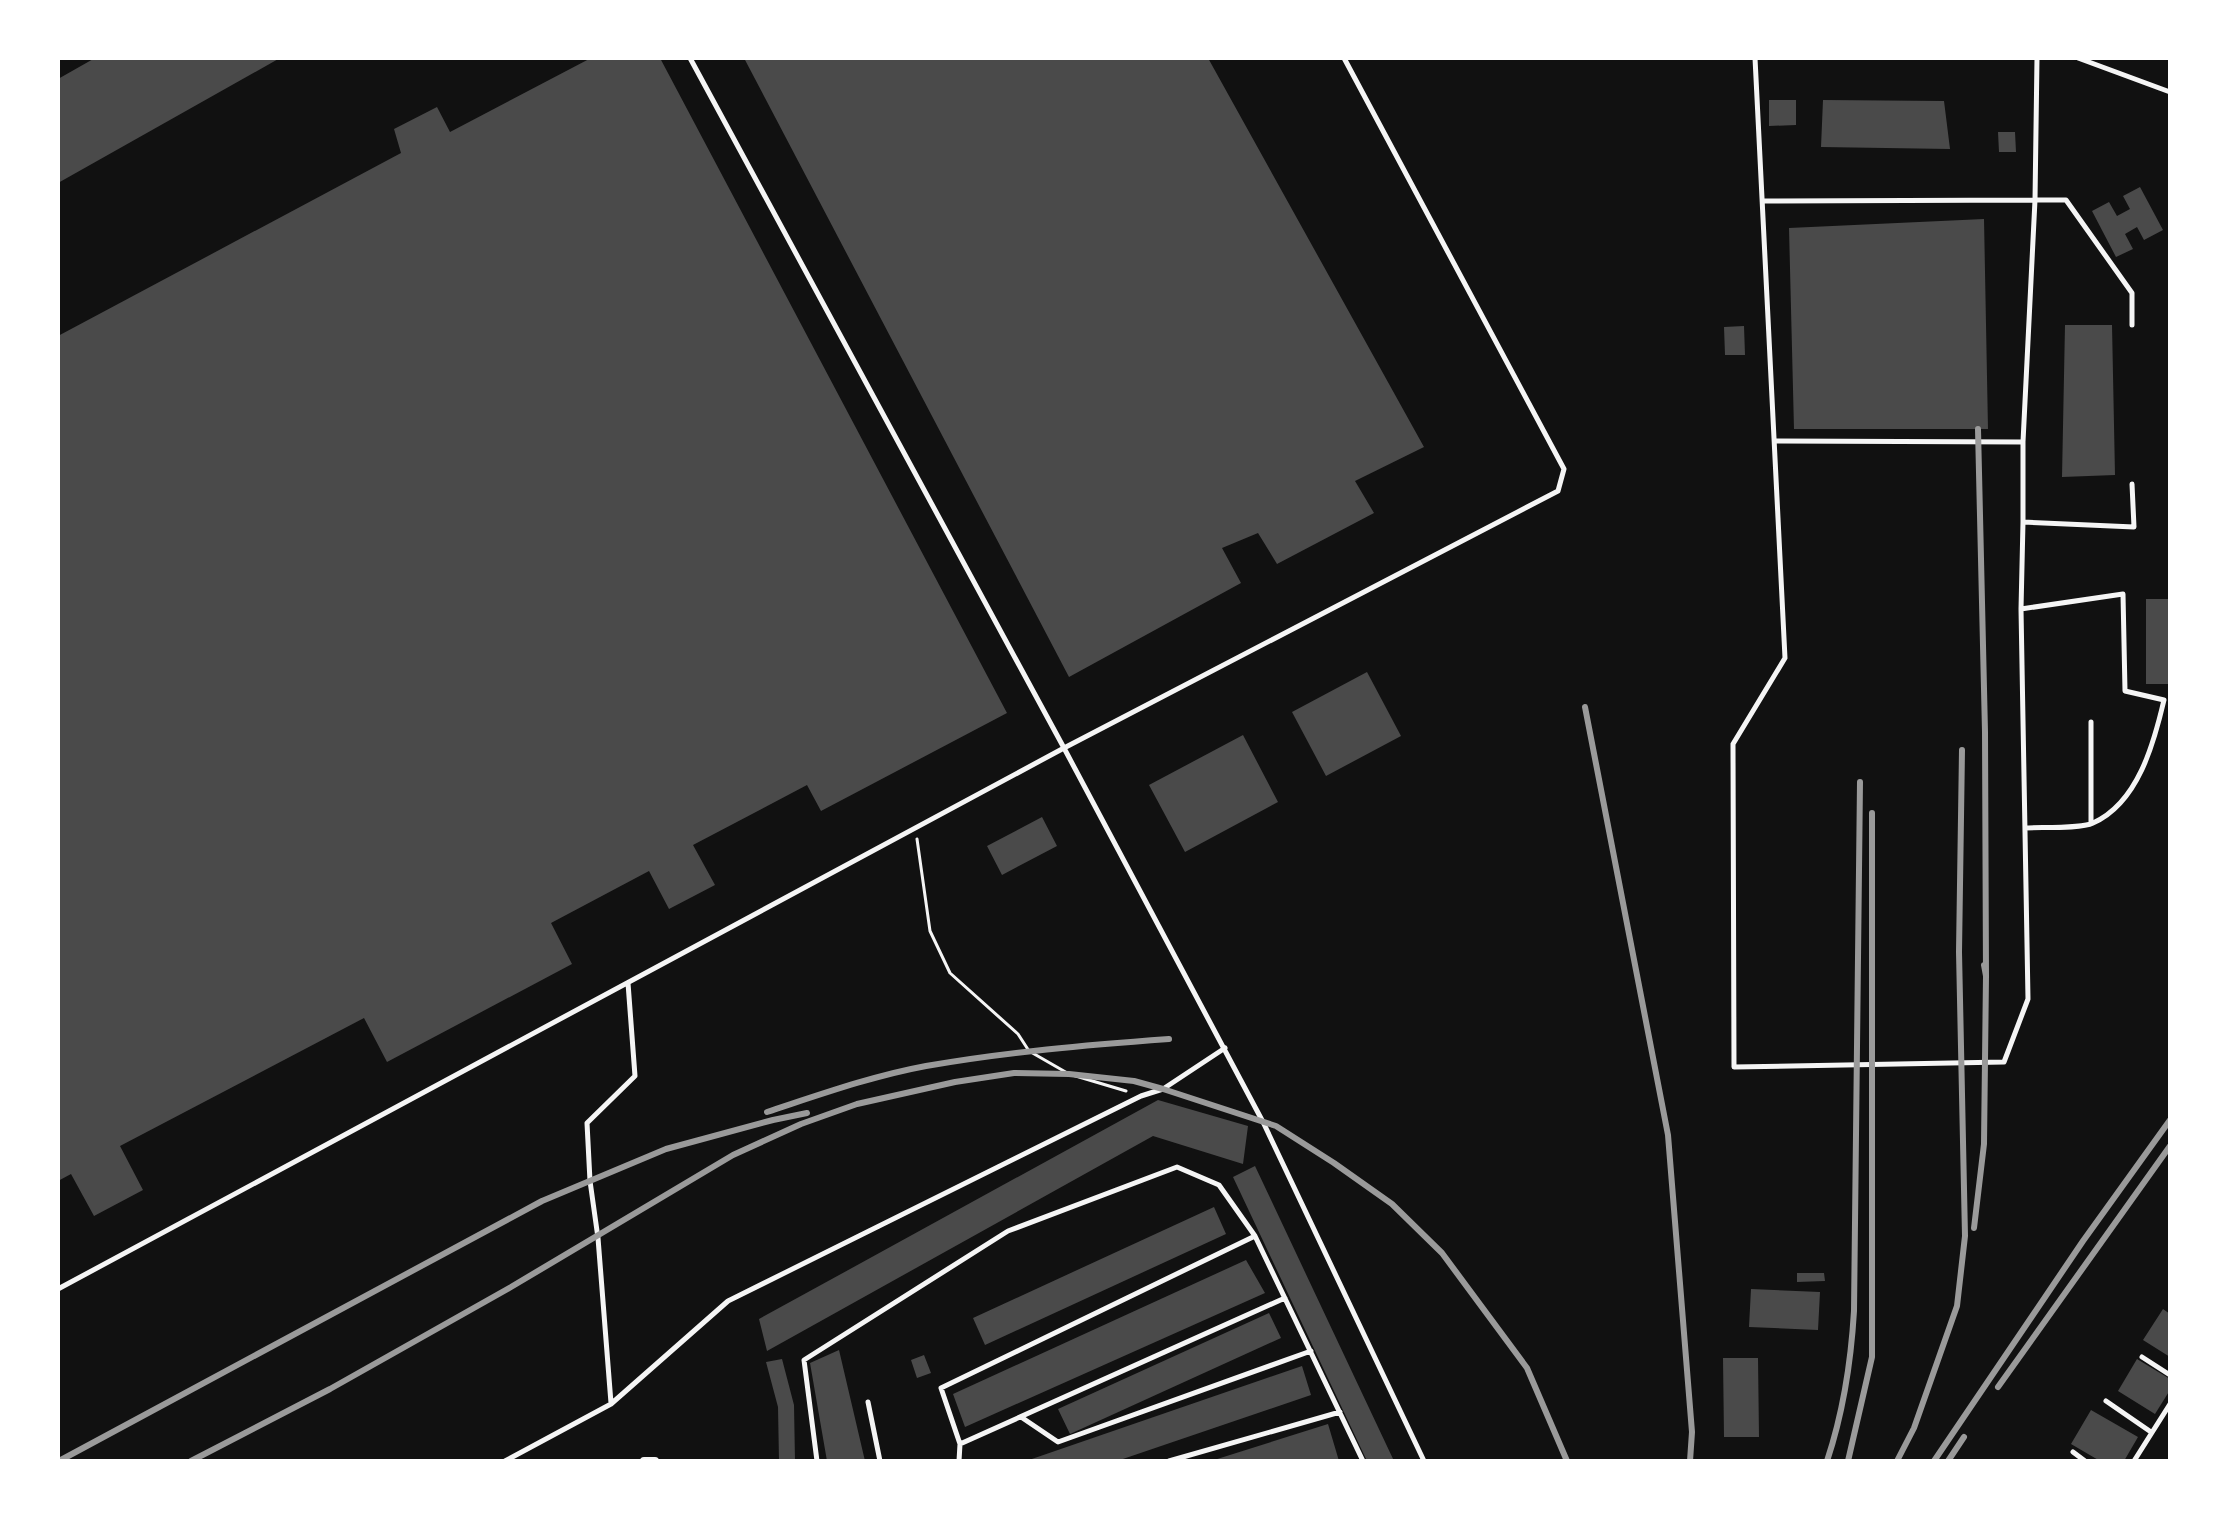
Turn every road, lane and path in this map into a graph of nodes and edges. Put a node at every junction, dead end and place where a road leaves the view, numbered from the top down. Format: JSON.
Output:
{"nodes":[{"id":1,"x":690,"y":58,"type":"edge"},
{"id":2,"x":1344,"y":58,"type":"edge"},
{"id":3,"x":1755,"y":58,"type":"edge"},
{"id":4,"x":2037,"y":58,"type":"edge"},
{"id":5,"x":2078,"y":58,"type":"edge"},
{"id":6,"x":2170,"y":92,"type":"edge"},
{"id":7,"x":2035,"y":200,"type":"junction"},
{"id":8,"x":1763,"y":201,"type":"junction"},
{"id":9,"x":2132,"y":325,"type":"dead end"},
{"id":10,"x":1775,"y":441,"type":"junction"},
{"id":11,"x":2023,"y":442,"type":"junction"},
{"id":12,"x":2132,"y":484,"type":"dead end"},
{"id":13,"x":2023,"y":522,"type":"junction"},
{"id":14,"x":2021,"y":609,"type":"junction"},
{"id":15,"x":2091,"y":722,"type":"dead end"},
{"id":16,"x":1064,"y":748,"type":"junction"},
{"id":17,"x":2091,"y":824,"type":"junction"},
{"id":18,"x":916,"y":828,"type":"junction"},
{"id":19,"x":2025,"y":828,"type":"junction"},
{"id":20,"x":628,"y":982,"type":"junction"},
{"id":21,"x":1225,"y":1048,"type":"junction"},
{"id":22,"x":1141,"y":1096,"type":"junction"},
{"id":23,"x":1255,"y":1236,"type":"junction"},
{"id":24,"x":58,"y":1289,"type":"edge"},
{"id":25,"x":1285,"y":1298,"type":"junction"},
{"id":26,"x":1311,"y":1351,"type":"junction"},
{"id":27,"x":2142,"y":1357,"type":"dead end"},
{"id":28,"x":2170,"y":1375,"type":"edge"},
{"id":29,"x":2106,"y":1401,"type":"dead end"},
{"id":30,"x":868,"y":1402,"type":"dead end"},
{"id":31,"x":611,"y":1404,"type":"junction"},
{"id":32,"x":2170,"y":1404,"type":"edge"},
{"id":33,"x":1340,"y":1412,"type":"junction"},
{"id":34,"x":1021,"y":1417,"type":"junction"},
{"id":35,"x":2151,"y":1432,"type":"junction"},
{"id":36,"x":960,"y":1444,"type":"junction"},
{"id":37,"x":2073,"y":1452,"type":"dead end"},
{"id":38,"x":645,"y":1460,"type":"edge"},
{"id":39,"x":505,"y":1461,"type":"edge"},
{"id":40,"x":655,"y":1461,"type":"edge"},
{"id":41,"x":817,"y":1461,"type":"edge"},
{"id":42,"x":880,"y":1461,"type":"edge"},
{"id":43,"x":959,"y":1461,"type":"edge"},
{"id":44,"x":1169,"y":1461,"type":"edge"},
{"id":45,"x":1363,"y":1461,"type":"edge"},
{"id":46,"x":1424,"y":1461,"type":"edge"},
{"id":47,"x":2085,"y":1461,"type":"edge"},
{"id":48,"x":2134,"y":1461,"type":"edge"}],
"edges":[{"from":1,"to":16,"type":"lane"},
{"from":2,"to":16,"type":"lane"},
{"from":3,"to":8,"type":"lane"},
{"from":4,"to":7,"type":"lane"},
{"from":5,"to":6,"type":"lane"},
{"from":7,"to":8,"type":"lane"},
{"from":7,"to":9,"type":"lane"},
{"from":7,"to":11,"type":"lane"},
{"from":8,"to":10,"type":"lane"},
{"from":10,"to":11,"type":"lane"},
{"from":10,"to":19,"type":"lane"},
{"from":11,"to":13,"type":"lane"},
{"from":12,"to":13,"type":"lane"},
{"from":13,"to":14,"type":"lane"},
{"from":14,"to":17,"type":"lane"},
{"from":14,"to":19,"type":"lane"},
{"from":15,"to":17,"type":"lane"},
{"from":16,"to":18,"type":"lane"},
{"from":16,"to":21,"type":"lane"},
{"from":17,"to":19,"type":"lane"},
{"from":18,"to":20,"type":"lane"},
{"from":18,"to":22,"type":"path"},
{"from":20,"to":24,"type":"lane"},
{"from":20,"to":31,"type":"lane"},
{"from":21,"to":22,"type":"lane"},
{"from":21,"to":46,"type":"lane"},
{"from":22,"to":31,"type":"lane"},
{"from":23,"to":25,"type":"lane"},
{"from":23,"to":36,"type":"lane"},
{"from":23,"to":41,"type":"lane"},
{"from":25,"to":26,"type":"lane"},
{"from":25,"to":34,"type":"lane"},
{"from":26,"to":33,"type":"lane"},
{"from":26,"to":34,"type":"lane"},
{"from":27,"to":28,"type":"lane"},
{"from":29,"to":35,"type":"lane"},
{"from":30,"to":42,"type":"lane"},
{"from":31,"to":39,"type":"lane"},
{"from":32,"to":35,"type":"lane"},
{"from":33,"to":44,"type":"lane"},
{"from":33,"to":45,"type":"lane"},
{"from":34,"to":36,"type":"lane"},
{"from":35,"to":48,"type":"lane"},
{"from":36,"to":43,"type":"lane"},
{"from":37,"to":47,"type":"lane"},
{"from":38,"to":40,"type":"street"}]}
